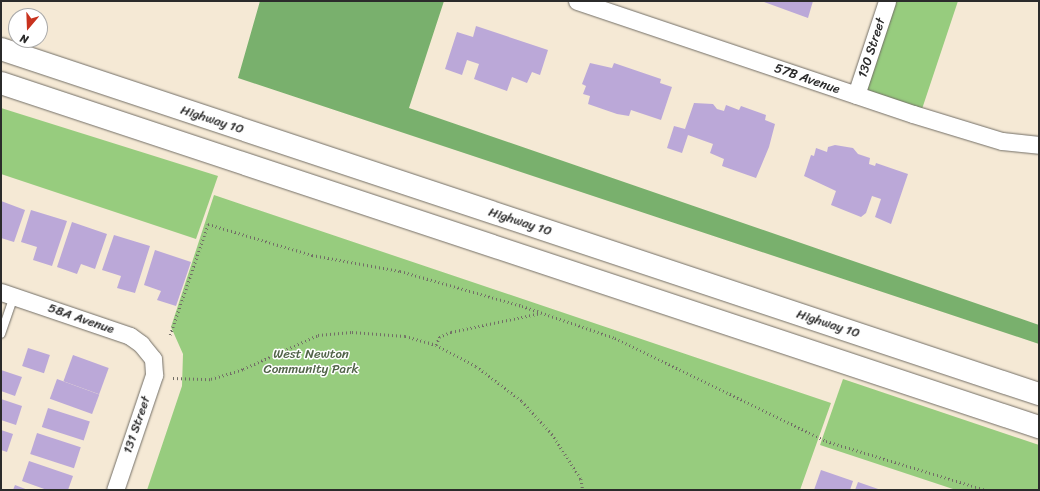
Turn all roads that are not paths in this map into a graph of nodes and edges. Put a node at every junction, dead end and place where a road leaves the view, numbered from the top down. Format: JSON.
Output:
{"nodes":[{"id":1,"x":577,"y":1,"type":"edge"},
{"id":2,"x":887,"y":1,"type":"edge"},
{"id":3,"x":1,"y":49,"type":"edge"},
{"id":4,"x":1,"y":83,"type":"edge"},
{"id":5,"x":856,"y":95,"type":"junction"},
{"id":6,"x":1039,"y":144,"type":"edge"},
{"id":7,"x":8,"y":294,"type":"edge"},
{"id":8,"x":1,"y":334,"type":"edge"},
{"id":9,"x":152,"y":359,"type":"joint"},
{"id":10,"x":1039,"y":394,"type":"edge"},
{"id":11,"x":1039,"y":427,"type":"edge"},
{"id":12,"x":115,"y":490,"type":"edge"}],
"edges":[{"from":1,"to":5,"type":"street","name":"57B Avenue"},
{"from":2,"to":5,"type":"street","name":"130 Street"},
{"from":3,"to":10,"type":"highway","name":"Highway 10"},
{"from":4,"to":11,"type":"highway"},
{"from":5,"to":6,"type":"street","name":"57B Avenue"},
{"from":7,"to":8,"type":"lane"},
{"from":7,"to":9,"type":"street","name":"58A Avenue"},
{"from":9,"to":12,"type":"street","name":"131 Street"}]}
